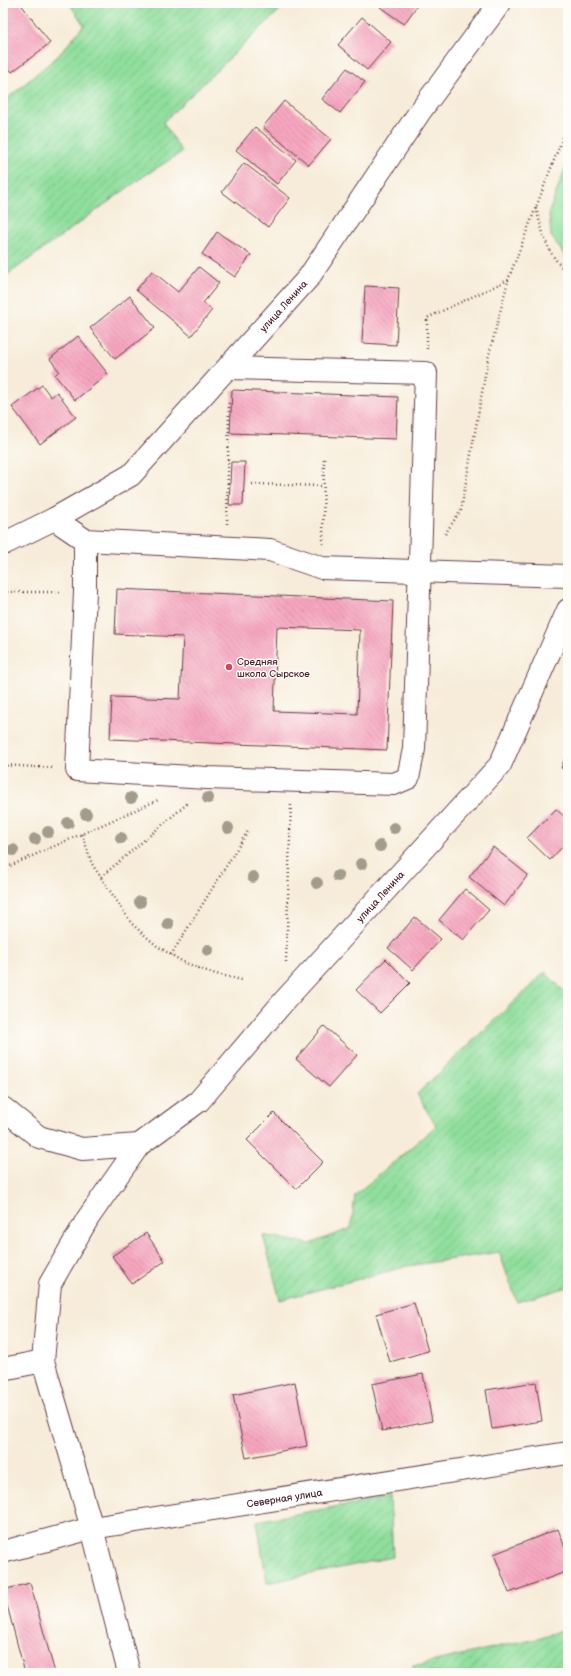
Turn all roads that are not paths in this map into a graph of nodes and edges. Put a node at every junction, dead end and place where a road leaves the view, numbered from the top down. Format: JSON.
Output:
{"nodes":[{"id":1,"x":500,"y":3,"type":"edge"},
{"id":2,"x":224,"y":372,"type":"junction"},
{"id":3,"x":54,"y":519,"type":"junction"},
{"id":4,"x":85,"y":540,"type":"junction"},
{"id":5,"x":3,"y":544,"type":"edge"},
{"id":6,"x":421,"y":571,"type":"junction"},
{"id":7,"x":568,"y":576,"type":"edge"},
{"id":8,"x":568,"y":610,"type":"edge"},
{"id":9,"x":3,"y":1108,"type":"edge"},
{"id":10,"x":139,"y":1145,"type":"junction"},
{"id":11,"x":43,"y":1361,"type":"junction"},
{"id":12,"x":3,"y":1370,"type":"edge"},
{"id":13,"x":568,"y":1453,"type":"edge"},
{"id":14,"x":92,"y":1528,"type":"junction"},
{"id":15,"x":3,"y":1552,"type":"edge"},
{"id":16,"x":129,"y":1673,"type":"edge"}],
"edges":[{"from":1,"to":2,"type":"street","name":"улица Ленина"},
{"from":2,"to":3,"type":"street","name":"улица Ленина"},
{"from":2,"to":6,"type":"street"},
{"from":3,"to":4,"type":"street"},
{"from":3,"to":5,"type":"street","name":"улица Ленина"},
{"from":4,"to":6,"type":"street"},
{"from":4,"to":6,"type":"street"},
{"from":6,"to":7,"type":"street"},
{"from":8,"to":10,"type":"street","name":"улица Ленина"},
{"from":9,"to":10,"type":"street"},
{"from":10,"to":11,"type":"street"},
{"from":11,"to":12,"type":"street"},
{"from":11,"to":14,"type":"street"},
{"from":13,"to":14,"type":"street","name":"Северная улица"},
{"from":14,"to":15,"type":"street","name":"Северная улица"},
{"from":14,"to":16,"type":"street"}]}
